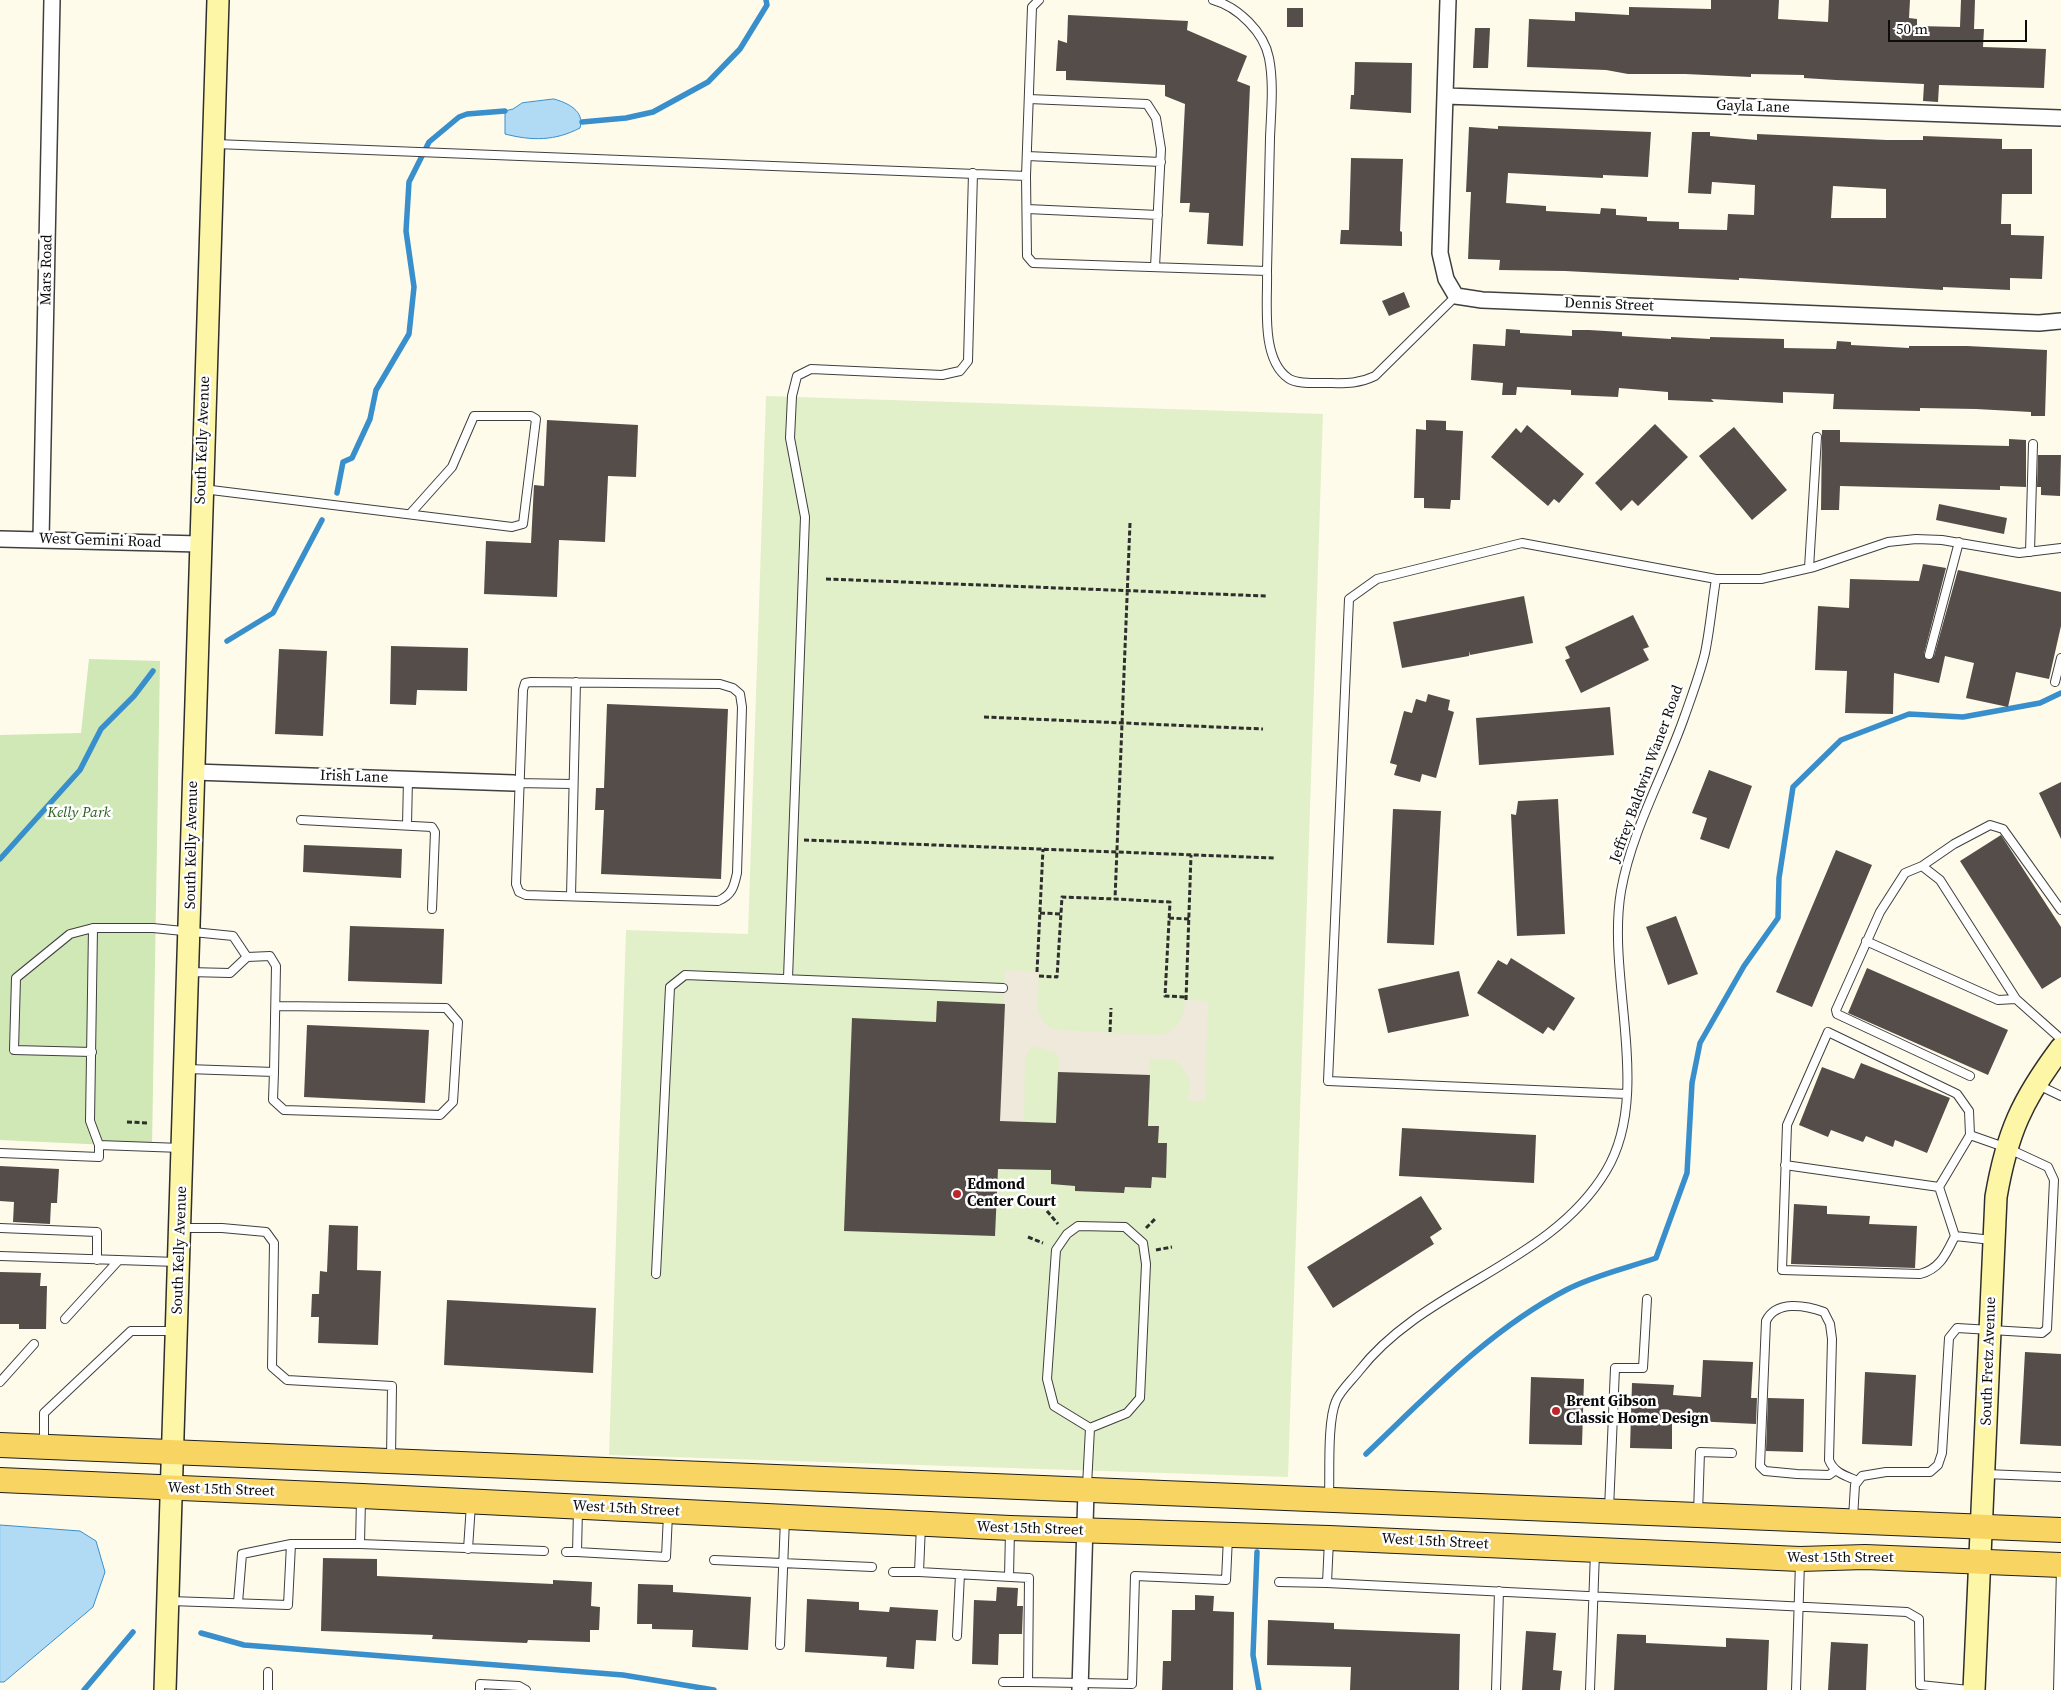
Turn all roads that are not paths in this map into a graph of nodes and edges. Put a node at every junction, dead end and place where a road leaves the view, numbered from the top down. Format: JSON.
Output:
{"nodes":[{"id":1,"x":52,"y":0,"type":"edge"},
{"id":2,"x":218,"y":0,"type":"edge"},
{"id":3,"x":1039,"y":0,"type":"edge"},
{"id":4,"x":1213,"y":0,"type":"edge"},
{"id":5,"x":1448,"y":0,"type":"edge"},
{"id":6,"x":1446,"y":96,"type":"junction"},
{"id":7,"x":1029,"y":99,"type":"junction"},
{"id":8,"x":2061,"y":118,"type":"edge"},
{"id":9,"x":214,"y":144,"type":"junction"},
{"id":10,"x":1027,"y":156,"type":"junction"},
{"id":11,"x":1161,"y":162,"type":"junction"},
{"id":12,"x":973,"y":173,"type":"junction"},
{"id":13,"x":1026,"y":176,"type":"junction"},
{"id":14,"x":1027,"y":209,"type":"junction"},
{"id":15,"x":1158,"y":215,"type":"junction"},
{"id":16,"x":1155,"y":268,"type":"junction"},
{"id":17,"x":1267,"y":271,"type":"junction"},
{"id":18,"x":1456,"y":296,"type":"junction"},
{"id":19,"x":2061,"y":321,"type":"edge"},
{"id":20,"x":1817,"y":437,"type":"dead end"},
{"id":21,"x":2033,"y":444,"type":"dead end"},
{"id":22,"x":202,"y":488,"type":"junction"},
{"id":23,"x":410,"y":514,"type":"junction"},
{"id":24,"x":0,"y":539,"type":"edge"},
{"id":25,"x":41,"y":539,"type":"junction"},
{"id":26,"x":1959,"y":542,"type":"junction"},
{"id":27,"x":200,"y":544,"type":"junction"},
{"id":28,"x":2061,"y":548,"type":"edge"},
{"id":29,"x":2030,"y":552,"type":"junction"},
{"id":30,"x":1809,"y":568,"type":"junction"},
{"id":31,"x":1716,"y":579,"type":"junction"},
{"id":32,"x":1929,"y":656,"type":"dead end"},
{"id":33,"x":2061,"y":658,"type":"edge"},
{"id":34,"x":576,"y":682,"type":"junction"},
{"id":35,"x":2055,"y":682,"type":"dead end"},
{"id":36,"x":194,"y":772,"type":"junction"},
{"id":37,"x":408,"y":779,"type":"junction"},
{"id":38,"x":517,"y":783,"type":"junction"},
{"id":39,"x":574,"y":784,"type":"junction"},
{"id":40,"x":301,"y":820,"type":"dead end"},
{"id":41,"x":407,"y":825,"type":"junction"},
{"id":42,"x":1922,"y":866,"type":"junction"},
{"id":43,"x":571,"y":896,"type":"junction"},
{"id":44,"x":432,"y":909,"type":"dead end"},
{"id":45,"x":2061,"y":910,"type":"edge"},
{"id":46,"x":93,"y":928,"type":"junction"},
{"id":47,"x":190,"y":931,"type":"junction"},
{"id":48,"x":1866,"y":941,"type":"junction"},
{"id":49,"x":247,"y":957,"type":"junction"},
{"id":50,"x":188,"y":972,"type":"junction"},
{"id":51,"x":788,"y":978,"type":"junction"},
{"id":52,"x":1003,"y":988,"type":"dead end"},
{"id":53,"x":2016,"y":999,"type":"junction"},
{"id":54,"x":276,"y":1006,"type":"junction"},
{"id":55,"x":2061,"y":1039,"type":"edge"},
{"id":56,"x":2061,"y":1048,"type":"edge"},
{"id":57,"x":92,"y":1052,"type":"junction"},
{"id":58,"x":186,"y":1069,"type":"junction"},
{"id":59,"x":274,"y":1072,"type":"junction"},
{"id":60,"x":1970,"y":1076,"type":"dead end"},
{"id":61,"x":2034,"y":1084,"type":"junction"},
{"id":62,"x":1626,"y":1094,"type":"junction"},
{"id":63,"x":2061,"y":1096,"type":"edge"},
{"id":64,"x":1970,"y":1135,"type":"junction"},
{"id":65,"x":99,"y":1144,"type":"junction"},
{"id":66,"x":183,"y":1148,"type":"junction"},
{"id":67,"x":2007,"y":1148,"type":"junction"},
{"id":68,"x":0,"y":1153,"type":"edge"},
{"id":69,"x":1785,"y":1165,"type":"junction"},
{"id":70,"x":1939,"y":1187,"type":"junction"},
{"id":71,"x":0,"y":1228,"type":"edge"},
{"id":72,"x":180,"y":1228,"type":"junction"},
{"id":73,"x":1955,"y":1236,"type":"junction"},
{"id":74,"x":1994,"y":1240,"type":"junction"},
{"id":75,"x":0,"y":1256,"type":"edge"},
{"id":76,"x":97,"y":1260,"type":"junction"},
{"id":77,"x":118,"y":1260,"type":"junction"},
{"id":78,"x":179,"y":1262,"type":"junction"},
{"id":79,"x":656,"y":1274,"type":"dead end"},
{"id":80,"x":1647,"y":1299,"type":"dead end"},
{"id":81,"x":65,"y":1319,"type":"dead end"},
{"id":82,"x":1989,"y":1330,"type":"junction"},
{"id":83,"x":177,"y":1332,"type":"junction"},
{"id":84,"x":34,"y":1344,"type":"dead end"},
{"id":85,"x":0,"y":1382,"type":"edge"},
{"id":86,"x":1090,"y":1428,"type":"junction"},
{"id":87,"x":0,"y":1444,"type":"edge"},
{"id":88,"x":44,"y":1446,"type":"junction"},
{"id":89,"x":173,"y":1452,"type":"junction"},
{"id":90,"x":1732,"y":1453,"type":"dead end"},
{"id":91,"x":391,"y":1459,"type":"junction"},
{"id":92,"x":1836,"y":1470,"type":"junction"},
{"id":93,"x":1985,"y":1474,"type":"junction"},
{"id":94,"x":2061,"y":1477,"type":"edge"},
{"id":95,"x":0,"y":1480,"type":"edge"},
{"id":96,"x":1858,"y":1481,"type":"junction"},
{"id":97,"x":172,"y":1488,"type":"junction"},
{"id":98,"x":1086,"y":1491,"type":"junction"},
{"id":99,"x":362,"y":1496,"type":"junction"},
{"id":100,"x":1329,"y":1499,"type":"junction"},
{"id":101,"x":471,"y":1501,"type":"junction"},
{"id":102,"x":578,"y":1507,"type":"junction"},
{"id":103,"x":668,"y":1511,"type":"junction"},
{"id":104,"x":1609,"y":1511,"type":"junction"},
{"id":105,"x":1698,"y":1514,"type":"junction"},
{"id":106,"x":786,"y":1517,"type":"junction"},
{"id":107,"x":1853,"y":1521,"type":"junction"},
{"id":108,"x":921,"y":1524,"type":"junction"},
{"id":109,"x":1982,"y":1526,"type":"junction"},
{"id":110,"x":1010,"y":1528,"type":"junction"},
{"id":111,"x":2061,"y":1530,"type":"edge"},
{"id":112,"x":1085,"y":1531,"type":"junction"},
{"id":113,"x":1228,"y":1535,"type":"junction"},
{"id":114,"x":1329,"y":1538,"type":"junction"},
{"id":115,"x":291,"y":1544,"type":"junction"},
{"id":116,"x":360,"y":1544,"type":"junction"},
{"id":117,"x":468,"y":1549,"type":"junction"},
{"id":118,"x":1595,"y":1550,"type":"junction"},
{"id":119,"x":544,"y":1551,"type":"dead end"},
{"id":120,"x":566,"y":1552,"type":"dead end"},
{"id":121,"x":577,"y":1552,"type":"junction"},
{"id":122,"x":1800,"y":1559,"type":"junction"},
{"id":123,"x":714,"y":1560,"type":"dead end"},
{"id":124,"x":784,"y":1563,"type":"junction"},
{"id":125,"x":1979,"y":1563,"type":"junction"},
{"id":126,"x":2061,"y":1566,"type":"edge"},
{"id":127,"x":872,"y":1567,"type":"dead end"},
{"id":128,"x":893,"y":1572,"type":"dead end"},
{"id":129,"x":919,"y":1572,"type":"junction"},
{"id":130,"x":960,"y":1574,"type":"junction"},
{"id":131,"x":1009,"y":1577,"type":"junction"},
{"id":132,"x":1278,"y":1582,"type":"dead end"},
{"id":133,"x":1327,"y":1583,"type":"junction"},
{"id":134,"x":1499,"y":1591,"type":"junction"},
{"id":135,"x":1594,"y":1595,"type":"junction"},
{"id":136,"x":168,"y":1601,"type":"junction"},
{"id":137,"x":238,"y":1603,"type":"junction"},
{"id":138,"x":1798,"y":1606,"type":"junction"},
{"id":139,"x":2060,"y":1626,"type":"edge"},
{"id":140,"x":957,"y":1636,"type":"dead end"},
{"id":141,"x":780,"y":1645,"type":"dead end"},
{"id":142,"x":268,"y":1672,"type":"dead end"},
{"id":143,"x":1003,"y":1682,"type":"dead end"},
{"id":144,"x":1028,"y":1682,"type":"junction"},
{"id":145,"x":1080,"y":1687,"type":"edge"},
{"id":146,"x":165,"y":1690,"type":"edge"},
{"id":147,"x":268,"y":1690,"type":"edge"},
{"id":148,"x":480,"y":1690,"type":"edge"},
{"id":149,"x":526,"y":1690,"type":"edge"},
{"id":150,"x":1496,"y":1690,"type":"edge"},
{"id":151,"x":1590,"y":1690,"type":"edge"},
{"id":152,"x":1796,"y":1690,"type":"edge"},
{"id":153,"x":1968,"y":1690,"type":"edge"},
{"id":154,"x":1974,"y":1690,"type":"edge"},
{"id":155,"x":2058,"y":1690,"type":"edge"}],
"edges":[{"from":1,"to":25,"type":"street","name":"Mars Road"},
{"from":2,"to":9,"type":"main road","name":"South Kelly Avenue"},
{"from":3,"to":7,"type":"lane"},
{"from":4,"to":17,"type":"lane"},
{"from":5,"to":6,"type":"street"},
{"from":6,"to":8,"type":"street","name":"Gayla Lane"},
{"from":6,"to":18,"type":"street"},
{"from":7,"to":10,"type":"lane"},
{"from":7,"to":11,"type":"lane"},
{"from":9,"to":12,"type":"lane"},
{"from":9,"to":22,"type":"main road","name":"South Kelly Avenue"},
{"from":10,"to":11,"type":"lane"},
{"from":10,"to":13,"type":"lane"},
{"from":11,"to":15,"type":"lane"},
{"from":12,"to":13,"type":"lane"},
{"from":12,"to":51,"type":"lane"},
{"from":13,"to":14,"type":"lane"},
{"from":14,"to":15,"type":"lane"},
{"from":14,"to":16,"type":"lane"},
{"from":15,"to":16,"type":"lane"},
{"from":16,"to":17,"type":"lane"},
{"from":17,"to":18,"type":"lane"},
{"from":18,"to":19,"type":"street","name":"Dennis Street"},
{"from":20,"to":30,"type":"lane"},
{"from":21,"to":29,"type":"lane"},
{"from":22,"to":23,"type":"lane"},
{"from":22,"to":27,"type":"main road","name":"South Kelly Avenue"},
{"from":23,"to":23,"type":"lane"},
{"from":24,"to":25,"type":"street","name":"West Gemini Road"},
{"from":25,"to":27,"type":"street","name":"West Gemini Road"},
{"from":26,"to":29,"type":"lane"},
{"from":26,"to":30,"type":"lane"},
{"from":26,"to":32,"type":"lane"},
{"from":27,"to":36,"type":"main road","name":"South Kelly Avenue"},
{"from":28,"to":29,"type":"lane"},
{"from":30,"to":31,"type":"lane"},
{"from":31,"to":62,"type":"lane","name":"Jeffrey Baldwin Waner Road"},
{"from":31,"to":62,"type":"lane"},
{"from":33,"to":35,"type":"lane"},
{"from":34,"to":38,"type":"lane"},
{"from":34,"to":39,"type":"lane"},
{"from":34,"to":43,"type":"lane"},
{"from":36,"to":37,"type":"street","name":"Irish Lane"},
{"from":36,"to":47,"type":"main road","name":"South Kelly Avenue"},
{"from":37,"to":38,"type":"street","name":"Irish Lane"},
{"from":37,"to":41,"type":"lane"},
{"from":38,"to":39,"type":"lane"},
{"from":38,"to":43,"type":"lane"},
{"from":39,"to":43,"type":"lane"},
{"from":40,"to":41,"type":"lane"},
{"from":41,"to":44,"type":"lane"},
{"from":42,"to":45,"type":"lane"},
{"from":42,"to":48,"type":"lane"},
{"from":42,"to":53,"type":"lane"},
{"from":46,"to":47,"type":"lane"},
{"from":46,"to":57,"type":"lane"},
{"from":46,"to":57,"type":"lane"},
{"from":47,"to":49,"type":"lane"},
{"from":47,"to":50,"type":"main road","name":"South Kelly Avenue"},
{"from":48,"to":53,"type":"lane"},
{"from":48,"to":60,"type":"lane"},
{"from":49,"to":50,"type":"lane"},
{"from":49,"to":54,"type":"lane"},
{"from":50,"to":58,"type":"main road","name":"South Kelly Avenue"},
{"from":51,"to":52,"type":"lane"},
{"from":51,"to":79,"type":"lane"},
{"from":53,"to":55,"type":"lane"},
{"from":54,"to":59,"type":"lane"},
{"from":54,"to":59,"type":"lane"},
{"from":56,"to":61,"type":"main road","name":"South Fretz Avenue"},
{"from":57,"to":65,"type":"lane"},
{"from":58,"to":59,"type":"lane"},
{"from":58,"to":66,"type":"main road","name":"South Kelly Avenue"},
{"from":61,"to":63,"type":"lane"},
{"from":61,"to":67,"type":"main road","name":"South Fretz Avenue"},
{"from":62,"to":100,"type":"lane","name":"Jeffrey Baldwin Waner Road"},
{"from":64,"to":67,"type":"lane"},
{"from":64,"to":69,"type":"lane"},
{"from":64,"to":70,"type":"lane"},
{"from":65,"to":66,"type":"lane"},
{"from":65,"to":68,"type":"lane"},
{"from":66,"to":72,"type":"main road","name":"South Kelly Avenue"},
{"from":67,"to":74,"type":"main road","name":"South Fretz Avenue"},
{"from":67,"to":82,"type":"lane"},
{"from":69,"to":70,"type":"lane"},
{"from":69,"to":73,"type":"lane"},
{"from":70,"to":73,"type":"lane"},
{"from":71,"to":76,"type":"lane"},
{"from":72,"to":78,"type":"main road","name":"South Kelly Avenue"},
{"from":72,"to":91,"type":"lane"},
{"from":73,"to":74,"type":"lane"},
{"from":74,"to":82,"type":"main road","name":"South Fretz Avenue"},
{"from":75,"to":76,"type":"lane"},
{"from":76,"to":77,"type":"lane"},
{"from":77,"to":78,"type":"lane"},
{"from":77,"to":81,"type":"lane"},
{"from":78,"to":83,"type":"main road","name":"South Kelly Avenue"},
{"from":80,"to":104,"type":"lane"},
{"from":82,"to":93,"type":"main road","name":"South Fretz Avenue"},
{"from":82,"to":96,"type":"lane"},
{"from":83,"to":88,"type":"lane"},
{"from":83,"to":89,"type":"main road","name":"South Kelly Avenue"},
{"from":84,"to":85,"type":"lane"},
{"from":86,"to":86,"type":"lane"},
{"from":86,"to":98,"type":"lane"},
{"from":87,"to":88,"type":"main road"},
{"from":88,"to":89,"type":"main road"},
{"from":89,"to":91,"type":"main road"},
{"from":89,"to":97,"type":"main road","name":"South Kelly Avenue"},
{"from":90,"to":105,"type":"lane"},
{"from":91,"to":98,"type":"main road"},
{"from":92,"to":92,"type":"lane"},
{"from":92,"to":96,"type":"lane"},
{"from":93,"to":94,"type":"lane"},
{"from":93,"to":109,"type":"main road","name":"South Fretz Avenue"},
{"from":95,"to":97,"type":"main road","name":"West 15th Street"},
{"from":96,"to":107,"type":"lane"},
{"from":97,"to":99,"type":"main road","name":"West 15th Street"},
{"from":97,"to":136,"type":"main road","name":"South Kelly Avenue"},
{"from":98,"to":100,"type":"main road"},
{"from":98,"to":112,"type":"street"},
{"from":99,"to":101,"type":"main road","name":"West 15th Street"},
{"from":99,"to":116,"type":"lane"},
{"from":100,"to":104,"type":"main road"},
{"from":101,"to":102,"type":"main road","name":"West 15th Street"},
{"from":101,"to":117,"type":"lane"},
{"from":102,"to":103,"type":"main road","name":"West 15th Street"},
{"from":102,"to":121,"type":"lane"},
{"from":103,"to":106,"type":"main road","name":"West 15th Street"},
{"from":103,"to":121,"type":"lane"},
{"from":104,"to":105,"type":"main road"},
{"from":105,"to":107,"type":"main road"},
{"from":106,"to":108,"type":"main road","name":"West 15th Street"},
{"from":106,"to":124,"type":"lane"},
{"from":107,"to":109,"type":"main road"},
{"from":108,"to":110,"type":"main road","name":"West 15th Street"},
{"from":108,"to":129,"type":"lane"},
{"from":109,"to":111,"type":"main road"},
{"from":109,"to":125,"type":"main road","name":"South Fretz Avenue"},
{"from":110,"to":112,"type":"main road","name":"West 15th Street"},
{"from":110,"to":131,"type":"lane"},
{"from":112,"to":113,"type":"main road","name":"West 15th Street"},
{"from":112,"to":145,"type":"street"},
{"from":113,"to":114,"type":"main road","name":"West 15th Street"},
{"from":113,"to":145,"type":"lane"},
{"from":114,"to":118,"type":"main road","name":"West 15th Street"},
{"from":114,"to":133,"type":"lane"},
{"from":115,"to":116,"type":"lane"},
{"from":115,"to":137,"type":"lane"},
{"from":115,"to":137,"type":"lane"},
{"from":116,"to":117,"type":"lane"},
{"from":117,"to":119,"type":"lane"},
{"from":118,"to":122,"type":"main road","name":"West 15th Street"},
{"from":118,"to":135,"type":"lane"},
{"from":120,"to":121,"type":"lane"},
{"from":122,"to":125,"type":"main road","name":"West 15th Street"},
{"from":122,"to":138,"type":"lane"},
{"from":123,"to":124,"type":"lane"},
{"from":124,"to":127,"type":"lane"},
{"from":124,"to":141,"type":"lane"},
{"from":125,"to":126,"type":"main road","name":"West 15th Street"},
{"from":125,"to":154,"type":"main road","name":"South Fretz Avenue"},
{"from":126,"to":139,"type":"lane"},
{"from":128,"to":129,"type":"lane"},
{"from":129,"to":130,"type":"lane"},
{"from":130,"to":131,"type":"lane"},
{"from":130,"to":140,"type":"lane"},
{"from":131,"to":144,"type":"lane"},
{"from":132,"to":133,"type":"lane"},
{"from":133,"to":134,"type":"lane"},
{"from":134,"to":135,"type":"lane"},
{"from":134,"to":150,"type":"lane"},
{"from":135,"to":138,"type":"lane"},
{"from":135,"to":151,"type":"lane"},
{"from":136,"to":137,"type":"lane"},
{"from":136,"to":146,"type":"main road","name":"South Kelly Avenue"},
{"from":138,"to":152,"type":"lane"},
{"from":138,"to":153,"type":"lane"},
{"from":139,"to":155,"type":"lane"},
{"from":142,"to":147,"type":"lane"},
{"from":143,"to":144,"type":"lane"},
{"from":144,"to":145,"type":"lane"},
{"from":148,"to":149,"type":"lane"}]}
